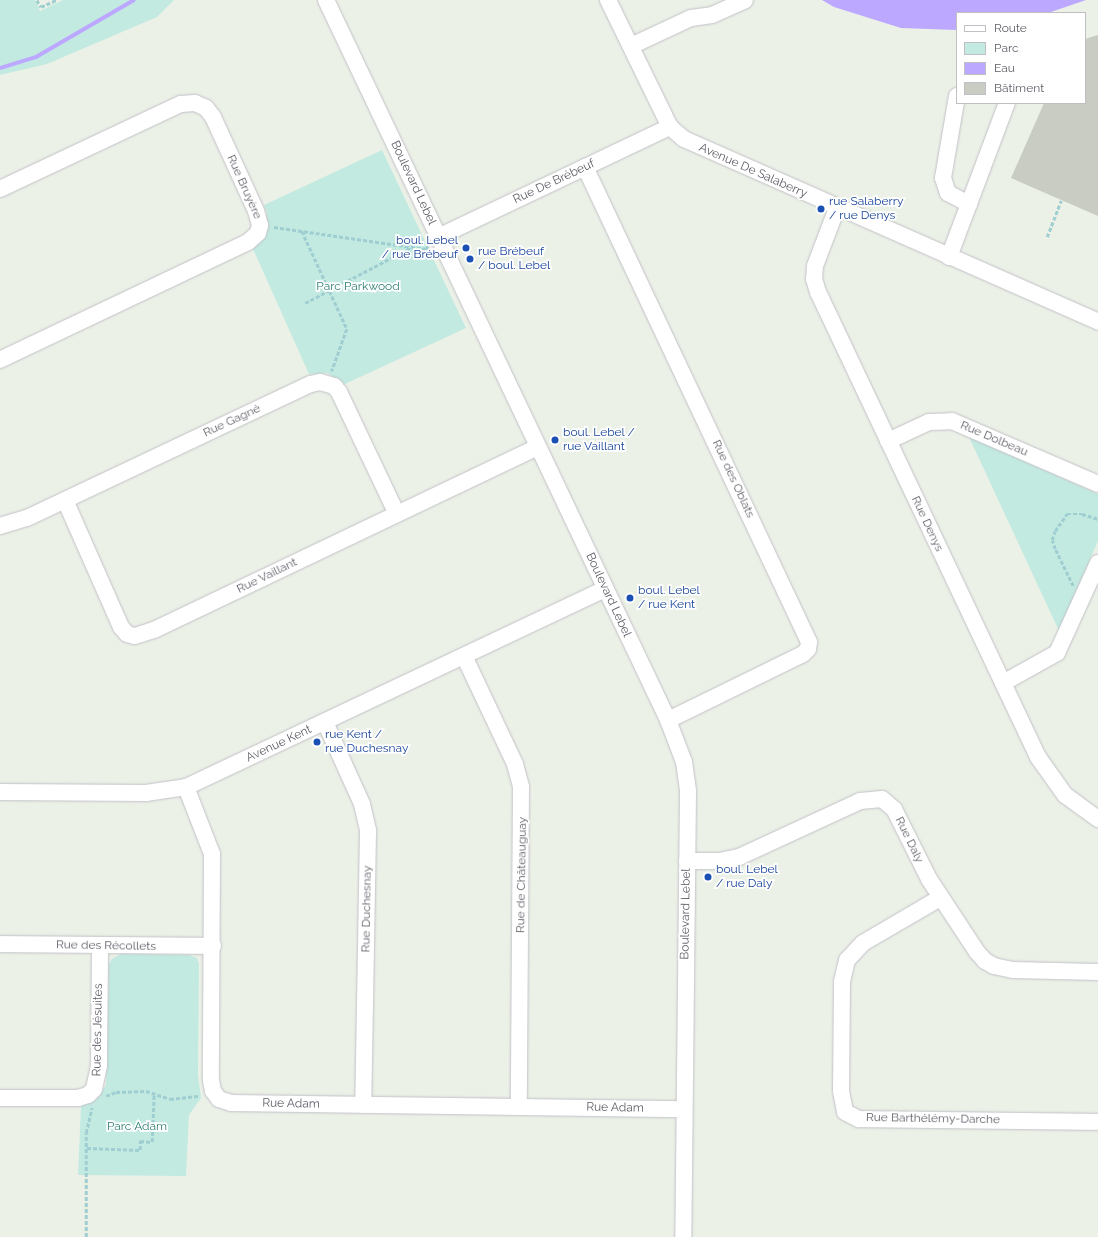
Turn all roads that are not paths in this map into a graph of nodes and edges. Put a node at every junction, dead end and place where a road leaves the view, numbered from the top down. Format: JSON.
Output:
{"nodes":[{"id":1,"x":326,"y":0,"type":"edge"},
{"id":2,"x":608,"y":0,"type":"edge"},
{"id":3,"x":745,"y":0,"type":"edge"},
{"id":4,"x":631,"y":46,"type":"junction"},
{"id":5,"x":956,"y":102,"type":"edge"},
{"id":6,"x":1006,"y":104,"type":"edge"},
{"id":7,"x":670,"y":127,"type":"junction"},
{"id":8,"x":585,"y":167,"type":"junction"},
{"id":9,"x":0,"y":190,"type":"edge"},
{"id":10,"x":969,"y":204,"type":"junction"},
{"id":11,"x":837,"y":208,"type":"junction"},
{"id":12,"x":434,"y":242,"type":"junction"},
{"id":13,"x":949,"y":257,"type":"junction"},
{"id":14,"x":1098,"y":322,"type":"edge"},
{"id":15,"x":0,"y":360,"type":"edge"},
{"id":16,"x":888,"y":441,"type":"junction"},
{"id":17,"x":538,"y":447,"type":"junction"},
{"id":18,"x":1098,"y":484,"type":"edge"},
{"id":19,"x":65,"y":500,"type":"junction"},
{"id":20,"x":397,"y":514,"type":"junction"},
{"id":21,"x":0,"y":526,"type":"edge"},
{"id":22,"x":1098,"y":563,"type":"edge"},
{"id":23,"x":605,"y":589,"type":"junction"},
{"id":24,"x":464,"y":656,"type":"junction"},
{"id":25,"x":1003,"y":682,"type":"junction"},
{"id":26,"x":668,"y":720,"type":"junction"},
{"id":27,"x":325,"y":722,"type":"junction"},
{"id":28,"x":186,"y":787,"type":"junction"},
{"id":29,"x":0,"y":792,"type":"edge"},
{"id":30,"x":1098,"y":819,"type":"edge"},
{"id":31,"x":687,"y":861,"type":"junction"},
{"id":32,"x":940,"y":898,"type":"junction"},
{"id":33,"x":0,"y":944,"type":"edge"},
{"id":34,"x":100,"y":946,"type":"junction"},
{"id":35,"x":213,"y":946,"type":"junction"},
{"id":36,"x":1098,"y":972,"type":"edge"},
{"id":37,"x":0,"y":1098,"type":"edge"},
{"id":38,"x":363,"y":1105,"type":"junction"},
{"id":39,"x":519,"y":1106,"type":"junction"},
{"id":40,"x":684,"y":1109,"type":"junction"},
{"id":41,"x":1098,"y":1122,"type":"edge"},
{"id":42,"x":683,"y":1237,"type":"edge"}],
"edges":[{"from":1,"to":12,"type":"street","name":"Boulevard Lebel"},
{"from":2,"to":4,"type":"street","name":"Avenue De Salaberry"},
{"from":3,"to":4,"type":"street"},
{"from":4,"to":7,"type":"street","name":"Avenue De Salaberry"},
{"from":5,"to":10,"type":"street"},
{"from":6,"to":10,"type":"street"},
{"from":7,"to":8,"type":"street","name":"Rue De Brébeuf"},
{"from":7,"to":11,"type":"street","name":"Avenue De Salaberry"},
{"from":8,"to":12,"type":"street","name":"Rue De Brébeuf"},
{"from":8,"to":26,"type":"street","name":"Rue des Oblats"},
{"from":9,"to":15,"type":"street","name":"Rue Bruyère"},
{"from":10,"to":13,"type":"street"},
{"from":11,"to":13,"type":"street","name":"Avenue De Salaberry"},
{"from":11,"to":16,"type":"street","name":"Rue Denys"},
{"from":12,"to":17,"type":"street","name":"Boulevard Lebel"},
{"from":13,"to":14,"type":"street","name":"Avenue De Salaberry"},
{"from":16,"to":18,"type":"street","name":"Rue Dolbeau"},
{"from":16,"to":25,"type":"street","name":"Rue Denys"},
{"from":17,"to":20,"type":"street","name":"Rue Vaillant"},
{"from":17,"to":23,"type":"street","name":"Boulevard Lebel"},
{"from":19,"to":20,"type":"street","name":"Rue Gagné"},
{"from":19,"to":20,"type":"street","name":"Rue Vaillant"},
{"from":19,"to":21,"type":"street","name":"Rue Gagné"},
{"from":22,"to":25,"type":"street"},
{"from":23,"to":24,"type":"street","name":"Avenue Kent"},
{"from":23,"to":26,"type":"street","name":"Boulevard Lebel"},
{"from":24,"to":27,"type":"street","name":"Avenue Kent"},
{"from":24,"to":39,"type":"street","name":"Rue de Châteauguay"},
{"from":25,"to":30,"type":"street","name":"Rue Denys"},
{"from":26,"to":31,"type":"street","name":"Boulevard Lebel"},
{"from":27,"to":28,"type":"street","name":"Avenue Kent"},
{"from":27,"to":38,"type":"street","name":"Rue Duchesnay"},
{"from":28,"to":29,"type":"street","name":"Avenue Kent"},
{"from":28,"to":35,"type":"street","name":"Rue Adam"},
{"from":31,"to":32,"type":"street","name":"Rue Daly"},
{"from":31,"to":40,"type":"street","name":"Boulevard Lebel"},
{"from":32,"to":36,"type":"street","name":"Rue Daly"},
{"from":32,"to":41,"type":"street","name":"Rue Barthélémy-Darche"},
{"from":33,"to":34,"type":"street","name":"Rue des Récollets"},
{"from":34,"to":35,"type":"street","name":"Rue des Récollets"},
{"from":34,"to":37,"type":"street","name":"Rue des Jésuites"},
{"from":35,"to":38,"type":"street","name":"Rue Adam"},
{"from":38,"to":39,"type":"street","name":"Rue Adam"},
{"from":39,"to":40,"type":"street","name":"Rue Adam"},
{"from":40,"to":42,"type":"street","name":"Boulevard Lebel"}]}
